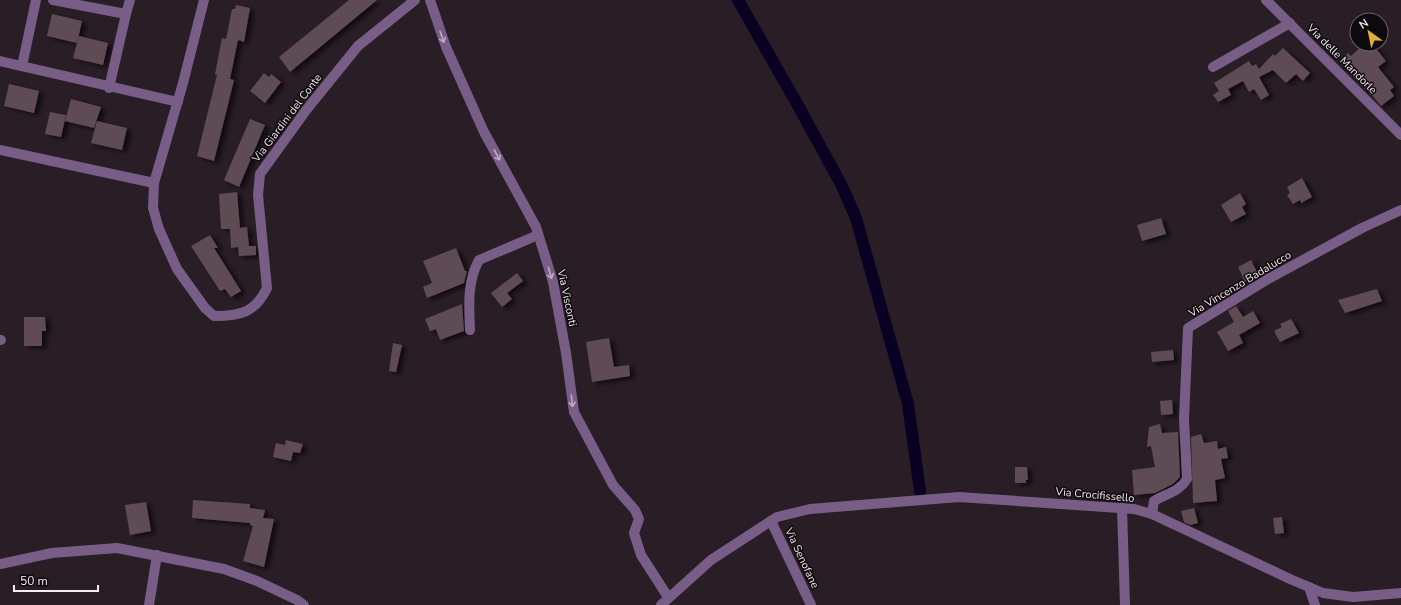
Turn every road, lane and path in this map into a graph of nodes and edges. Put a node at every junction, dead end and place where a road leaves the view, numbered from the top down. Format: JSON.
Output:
{"nodes":[{"id":1,"x":36,"y":0,"type":"edge"},
{"id":2,"x":53,"y":0,"type":"edge"},
{"id":3,"x":130,"y":0,"type":"edge"},
{"id":4,"x":204,"y":0,"type":"edge"},
{"id":5,"x":415,"y":0,"type":"edge"},
{"id":6,"x":430,"y":0,"type":"edge"},
{"id":7,"x":1266,"y":0,"type":"edge"},
{"id":8,"x":126,"y":14,"type":"junction"},
{"id":9,"x":1290,"y":23,"type":"junction"},
{"id":10,"x":0,"y":61,"type":"edge"},
{"id":11,"x":22,"y":66,"type":"junction"},
{"id":12,"x":1213,"y":67,"type":"dead end"},
{"id":13,"x":108,"y":88,"type":"junction"},
{"id":14,"x":178,"y":102,"type":"junction"},
{"id":15,"x":1401,"y":135,"type":"edge"},
{"id":16,"x":0,"y":150,"type":"edge"},
{"id":17,"x":154,"y":183,"type":"junction"},
{"id":18,"x":1401,"y":210,"type":"edge"},
{"id":19,"x":538,"y":235,"type":"junction"},
{"id":20,"x":470,"y":330,"type":"dead end"},
{"id":21,"x":1122,"y":508,"type":"junction"},
{"id":22,"x":1152,"y":514,"type":"junction"},
{"id":23,"x":771,"y":521,"type":"junction"},
{"id":24,"x":158,"y":555,"type":"junction"},
{"id":25,"x":0,"y":564,"type":"edge"},
{"id":26,"x":1309,"y":587,"type":"junction"},
{"id":27,"x":1401,"y":593,"type":"edge"},
{"id":28,"x":668,"y":597,"type":"junction"},
{"id":29,"x":149,"y":605,"type":"edge"},
{"id":30,"x":304,"y":605,"type":"edge"},
{"id":31,"x":661,"y":605,"type":"edge"},
{"id":32,"x":810,"y":605,"type":"edge"},
{"id":33,"x":1125,"y":605,"type":"edge"},
{"id":34,"x":1315,"y":605,"type":"edge"}],
"edges":[{"from":1,"to":11,"type":"street"},
{"from":2,"to":8,"type":"street"},
{"from":3,"to":8,"type":"street"},
{"from":4,"to":14,"type":"street","name":"Via Giardini del Conte"},
{"from":5,"to":17,"type":"street","name":"Via Giardini del Conte"},
{"from":6,"to":19,"type":"street","name":"Via Visconti","one_way":true},
{"from":7,"to":9,"type":"street","name":"Via delle Mandorle"},
{"from":8,"to":13,"type":"street"},
{"from":9,"to":12,"type":"street"},
{"from":9,"to":15,"type":"street","name":"Via delle Mandorle"},
{"from":10,"to":11,"type":"street"},
{"from":11,"to":13,"type":"street"},
{"from":13,"to":14,"type":"street"},
{"from":14,"to":17,"type":"street","name":"Via Giardini del Conte"},
{"from":16,"to":17,"type":"street"},
{"from":18,"to":22,"type":"street","name":"Via Vincenzo Badalucco"},
{"from":19,"to":20,"type":"street"},
{"from":19,"to":28,"type":"street","name":"Via Visconti","one_way":true},
{"from":21,"to":22,"type":"street","name":"Via Crocifissello"},
{"from":21,"to":23,"type":"street","name":"Via Crocifissello"},
{"from":21,"to":33,"type":"street"},
{"from":22,"to":26,"type":"street","name":"Via Crocifissello"},
{"from":23,"to":28,"type":"street","name":"Via Crocifissello"},
{"from":23,"to":32,"type":"street","name":"Via Senofane"},
{"from":24,"to":25,"type":"street"},
{"from":24,"to":29,"type":"street"},
{"from":24,"to":30,"type":"street"},
{"from":26,"to":27,"type":"street","name":"Via Crocifissello"},
{"from":26,"to":34,"type":"street"},
{"from":28,"to":31,"type":"street","name":"Via Crocifissello"}]}
